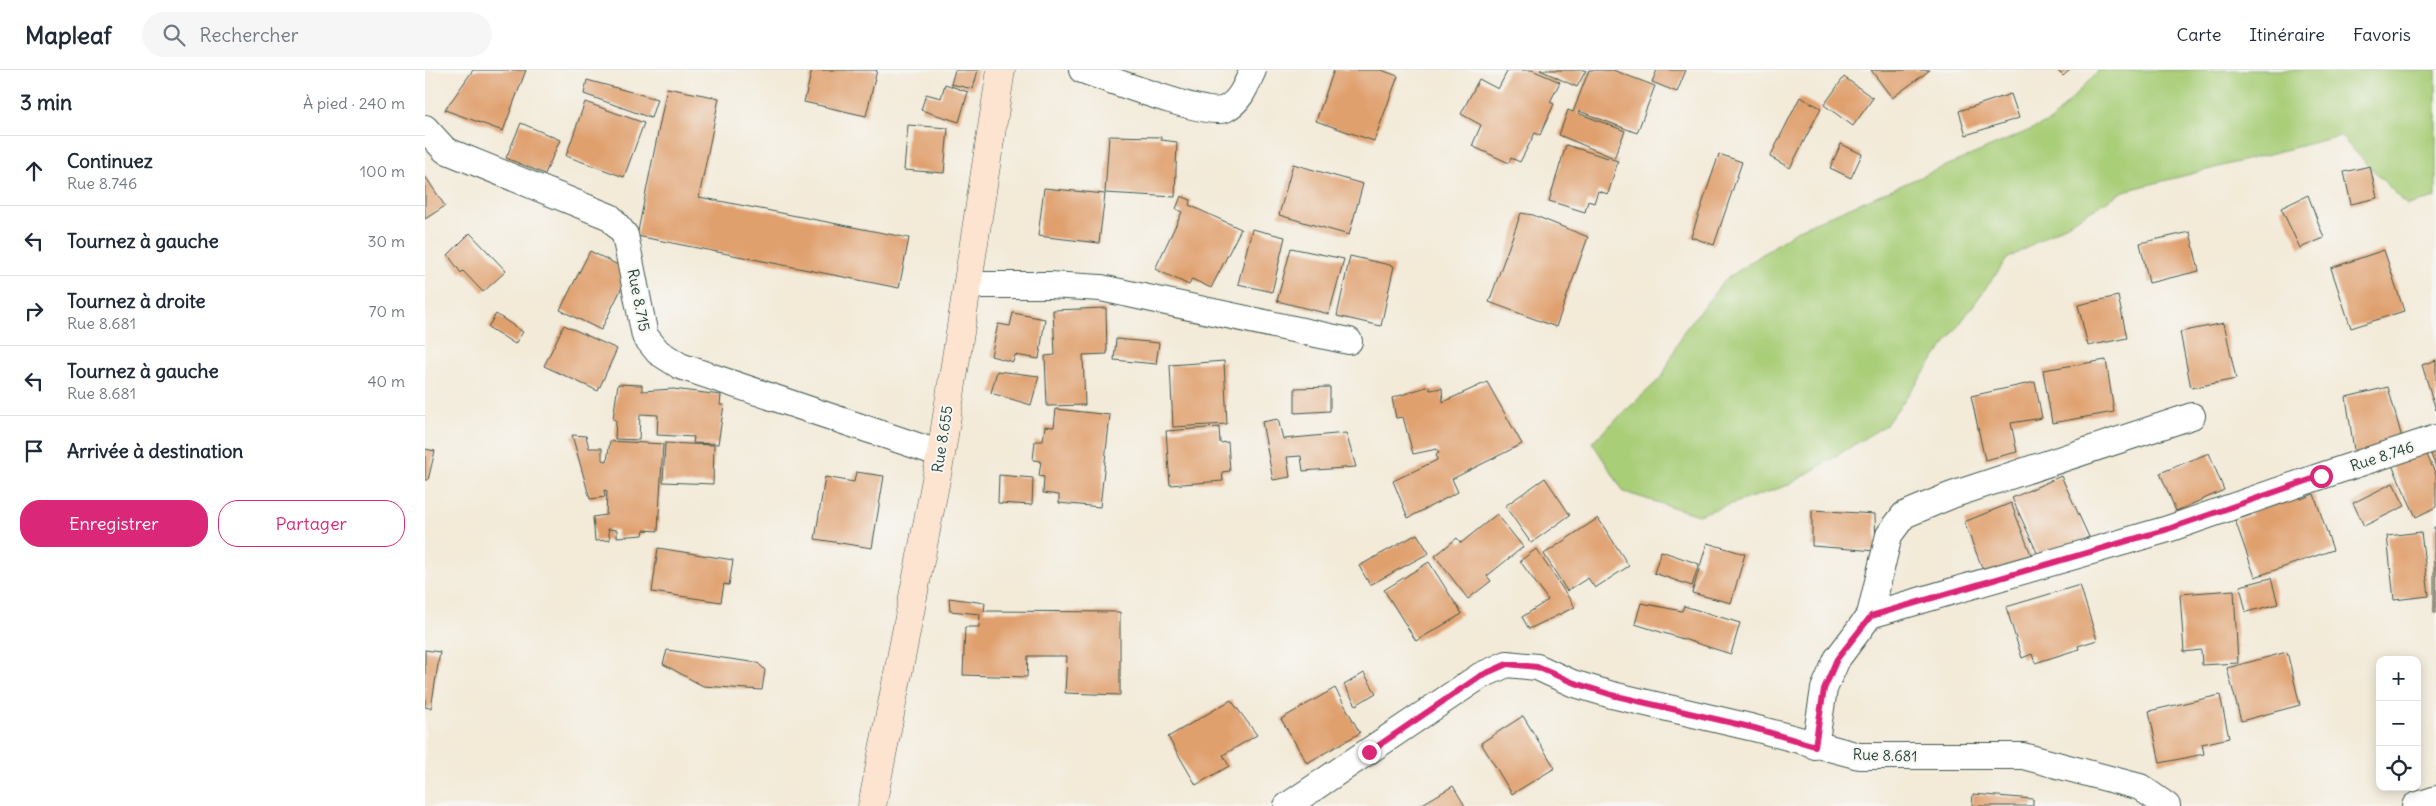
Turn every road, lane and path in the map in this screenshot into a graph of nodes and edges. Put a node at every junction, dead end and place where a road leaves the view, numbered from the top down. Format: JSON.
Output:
{"nodes":[{"id":1,"x":1001,"y":70,"type":"edge"},
{"id":2,"x":1082,"y":70,"type":"edge"},
{"id":3,"x":1253,"y":70,"type":"edge"},
{"id":4,"x":425,"y":128,"type":"edge"},
{"id":5,"x":967,"y":285,"type":"junction"},
{"id":6,"x":1349,"y":341,"type":"dead end"},
{"id":7,"x":2191,"y":416,"type":"dead end"},
{"id":8,"x":2436,"y":438,"type":"edge"},
{"id":9,"x":941,"y":454,"type":"junction"},
{"id":10,"x":1871,"y":616,"type":"junction"},
{"id":11,"x":1815,"y":746,"type":"junction"},
{"id":12,"x":2436,"y":799,"type":"edge"},
{"id":13,"x":872,"y":806,"type":"edge"},
{"id":14,"x":1287,"y":806,"type":"edge"},
{"id":15,"x":2167,"y":806,"type":"edge"},
{"id":16,"x":2415,"y":806,"type":"edge"}],
"edges":[{"from":1,"to":5,"type":"street","name":"Rue 8.655"},
{"from":2,"to":3,"type":"street"},
{"from":4,"to":9,"type":"street","name":"Rue 8.715"},
{"from":5,"to":6,"type":"street"},
{"from":5,"to":9,"type":"street","name":"Rue 8.655"},
{"from":7,"to":10,"type":"street"},
{"from":8,"to":10,"type":"street","name":"Rue 8.746"},
{"from":9,"to":13,"type":"street","name":"Rue 8.655"},
{"from":10,"to":11,"type":"street"},
{"from":11,"to":14,"type":"street","name":"Rue 8.681"},
{"from":11,"to":15,"type":"street","name":"Rue 8.681"},
{"from":12,"to":16,"type":"street"}]}
